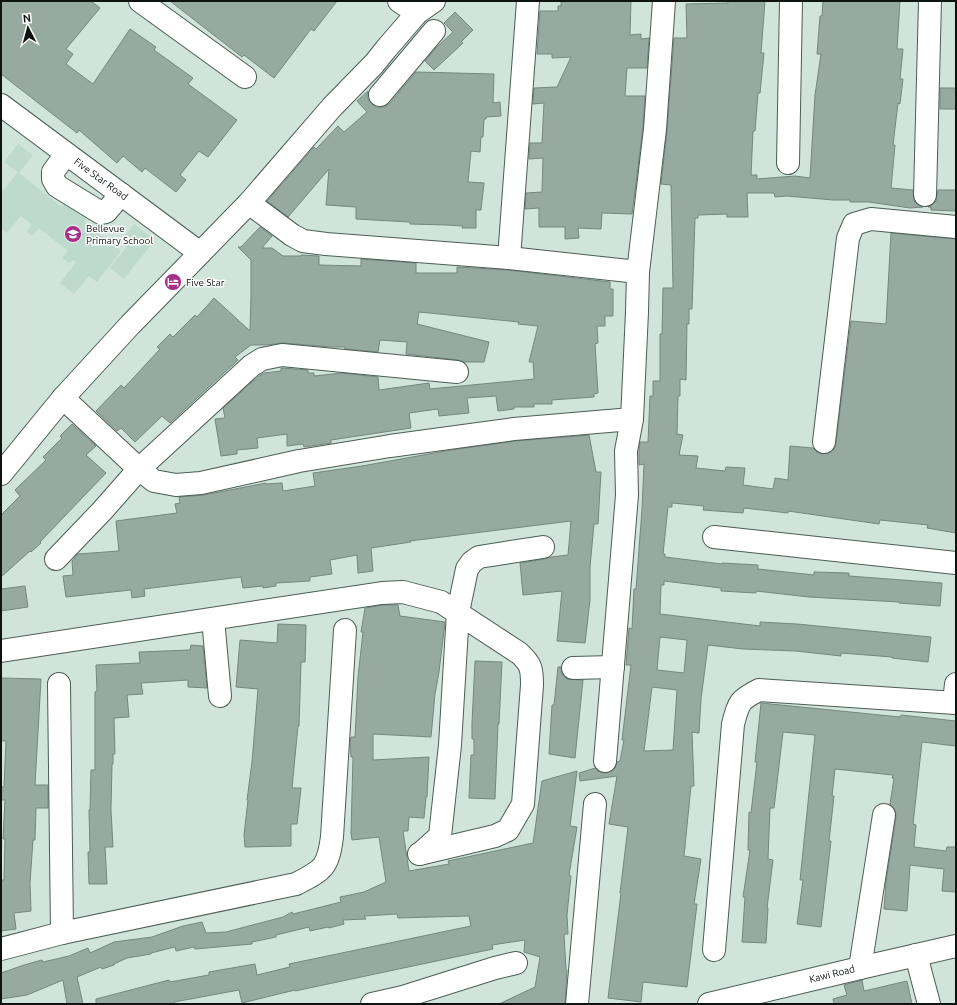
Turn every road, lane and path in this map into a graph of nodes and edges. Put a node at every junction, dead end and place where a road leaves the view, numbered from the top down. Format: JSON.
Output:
{"nodes":[{"id":1,"x":140,"y":1,"type":"edge"},
{"id":2,"x":399,"y":1,"type":"edge"},
{"id":3,"x":528,"y":1,"type":"edge"},
{"id":4,"x":664,"y":1,"type":"edge"},
{"id":5,"x":791,"y":1,"type":"edge"},
{"id":6,"x":930,"y":1,"type":"edge"},
{"id":7,"x":426,"y":7,"type":"edge"},
{"id":8,"x":434,"y":31,"type":"dead end"},
{"id":9,"x":386,"y":49,"type":"junction"},
{"id":10,"x":406,"y":64,"type":"junction"},
{"id":11,"x":245,"y":77,"type":"dead end"},
{"id":12,"x":380,"y":95,"type":"dead end"},
{"id":13,"x":1,"y":105,"type":"edge"},
{"id":14,"x":66,"y":154,"type":"junction"},
{"id":15,"x":788,"y":163,"type":"dead end"},
{"id":16,"x":121,"y":194,"type":"junction"},
{"id":17,"x":925,"y":195,"type":"dead end"},
{"id":18,"x":249,"y":203,"type":"junction"},
{"id":19,"x":956,"y":226,"type":"edge"},
{"id":20,"x":200,"y":253,"type":"junction"},
{"id":21,"x":509,"y":258,"type":"junction"},
{"id":22,"x":638,"y":272,"type":"junction"},
{"id":23,"x":457,"y":372,"type":"dead end"},
{"id":24,"x":63,"y":398,"type":"junction"},
{"id":25,"x":632,"y":419,"type":"junction"},
{"id":26,"x":824,"y":442,"type":"dead end"},
{"id":27,"x":139,"y":469,"type":"junction"},
{"id":28,"x":1,"y":474,"type":"edge"},
{"id":29,"x":714,"y":537,"type":"dead end"},
{"id":30,"x":544,"y":547,"type":"dead end"},
{"id":31,"x":56,"y":558,"type":"dead end"},
{"id":32,"x":956,"y":563,"type":"edge"},
{"id":33,"x":458,"y":612,"type":"junction"},
{"id":34,"x":213,"y":619,"type":"junction"},
{"id":35,"x":345,"y":630,"type":"dead end"},
{"id":36,"x":1,"y":651,"type":"edge"},
{"id":37,"x":613,"y":667,"type":"junction"},
{"id":38,"x":573,"y":668,"type":"dead end"},
{"id":39,"x":59,"y":684,"type":"dead end"},
{"id":40,"x":220,"y":696,"type":"dead end"},
{"id":41,"x":955,"y":697,"type":"edge"},
{"id":42,"x":605,"y":761,"type":"dead end"},
{"id":43,"x":595,"y":804,"type":"dead end"},
{"id":44,"x":884,"y":815,"type":"dead end"},
{"id":45,"x":62,"y":933,"type":"junction"},
{"id":46,"x":956,"y":946,"type":"edge"},
{"id":47,"x":1,"y":949,"type":"edge"},
{"id":48,"x":714,"y":950,"type":"dead end"},
{"id":49,"x":916,"y":955,"type":"junction"},
{"id":50,"x":516,"y":964,"type":"dead end"},
{"id":51,"x":860,"y":968,"type":"junction"},
{"id":52,"x":403,"y":1001,"type":"edge"},
{"id":53,"x":372,"y":1004,"type":"edge"},
{"id":54,"x":577,"y":1004,"type":"edge"},
{"id":55,"x":709,"y":1004,"type":"edge"},
{"id":56,"x":929,"y":1004,"type":"edge"}],
"edges":[{"from":1,"to":11,"type":"street"},
{"from":2,"to":7,"type":"street"},
{"from":3,"to":21,"type":"street"},
{"from":4,"to":22,"type":"street"},
{"from":5,"to":15,"type":"street"},
{"from":6,"to":17,"type":"street"},
{"from":7,"to":9,"type":"street"},
{"from":8,"to":10,"type":"street"},
{"from":9,"to":10,"type":"street"},
{"from":9,"to":18,"type":"street"},
{"from":10,"to":12,"type":"street"},
{"from":13,"to":14,"type":"street","name":"Five Star Road"},
{"from":14,"to":16,"type":"street","name":"Five Star Road"},
{"from":14,"to":16,"type":"street"},
{"from":16,"to":20,"type":"street","name":"Five Star Road"},
{"from":18,"to":20,"type":"street"},
{"from":18,"to":21,"type":"street"},
{"from":19,"to":26,"type":"street"},
{"from":20,"to":24,"type":"street"},
{"from":21,"to":22,"type":"street"},
{"from":22,"to":25,"type":"street"},
{"from":23,"to":27,"type":"street"},
{"from":24,"to":27,"type":"street"},
{"from":24,"to":28,"type":"street"},
{"from":25,"to":27,"type":"street"},
{"from":25,"to":37,"type":"street"},
{"from":27,"to":31,"type":"street"},
{"from":29,"to":32,"type":"street"},
{"from":30,"to":33,"type":"street"},
{"from":33,"to":33,"type":"street"},
{"from":33,"to":34,"type":"street"},
{"from":34,"to":36,"type":"street"},
{"from":34,"to":40,"type":"street"},
{"from":35,"to":45,"type":"street"},
{"from":37,"to":38,"type":"street"},
{"from":37,"to":42,"type":"street"},
{"from":39,"to":45,"type":"street"},
{"from":41,"to":48,"type":"street"},
{"from":43,"to":54,"type":"street"},
{"from":44,"to":51,"type":"street"},
{"from":45,"to":47,"type":"street"},
{"from":46,"to":49,"type":"street","name":"Kawi Road"},
{"from":49,"to":51,"type":"street","name":"Kawi Road"},
{"from":49,"to":56,"type":"street"},
{"from":50,"to":52,"type":"street"},
{"from":51,"to":55,"type":"street","name":"Kawi Road"},
{"from":52,"to":53,"type":"street"}]}
